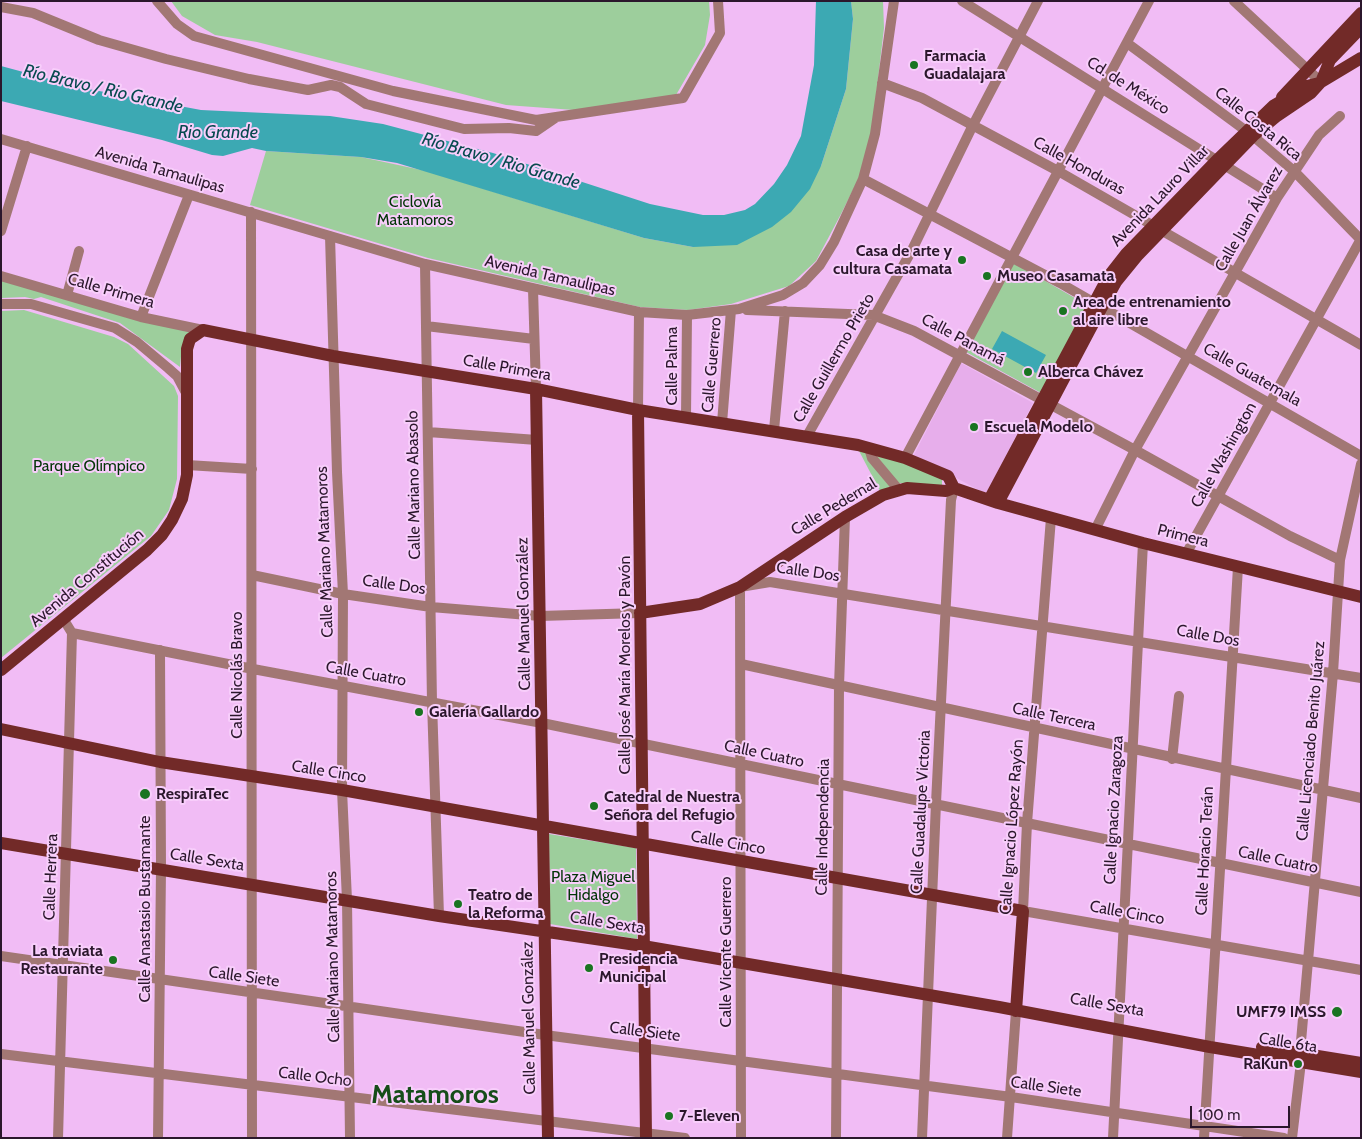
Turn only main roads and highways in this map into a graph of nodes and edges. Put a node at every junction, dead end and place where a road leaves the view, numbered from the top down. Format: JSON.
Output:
{"nodes":[{"id":1,"x":1361,"y":13,"type":"edge"},
{"id":2,"x":1361,"y":28,"type":"edge"},
{"id":3,"x":1361,"y":58,"type":"edge"},
{"id":4,"x":1321,"y":82,"type":"junction"},
{"id":5,"x":1273,"y":106,"type":"junction"},
{"id":6,"x":1250,"y":133,"type":"junction"},
{"id":7,"x":203,"y":330,"type":"joint"},
{"id":8,"x":536,"y":389,"type":"junction"},
{"id":9,"x":638,"y":410,"type":"junction"},
{"id":10,"x":954,"y":488,"type":"junction"},
{"id":11,"x":993,"y":501,"type":"junction"},
{"id":12,"x":740,"y":586,"type":"joint"},
{"id":13,"x":1361,"y":596,"type":"edge"},
{"id":14,"x":640,"y":613,"type":"junction"},
{"id":15,"x":1,"y":670,"type":"edge"},
{"id":16,"x":1,"y":729,"type":"edge"},
{"id":17,"x":543,"y":826,"type":"junction"},
{"id":18,"x":1,"y":843,"type":"edge"},
{"id":19,"x":642,"y":845,"type":"junction"},
{"id":20,"x":1023,"y":911,"type":"joint"},
{"id":21,"x":544,"y":930,"type":"junction"},
{"id":22,"x":643,"y":946,"type":"junction"},
{"id":23,"x":1016,"y":1007,"type":"junction"},
{"id":24,"x":1211,"y":1043,"type":"joint"},
{"id":25,"x":1300,"y":1057,"type":"junction"},
{"id":26,"x":1361,"y":1063,"type":"edge"},
{"id":27,"x":1361,"y":1072,"type":"edge"},
{"id":28,"x":646,"y":1136,"type":"edge"},
{"id":29,"x":548,"y":1138,"type":"edge"}],
"edges":[{"from":1,"to":5,"type":"main road"},
{"from":2,"to":4,"type":"main road"},
{"from":3,"to":4,"type":"main road","name":"Avenida Lauro Villar"},
{"from":4,"to":5,"type":"main road","name":"Avenida Lauro Villar"},
{"from":4,"to":6,"type":"main road","name":"Avenida Lauro Villar"},
{"from":5,"to":6,"type":"main road","name":"Avenida Lauro Villar"},
{"from":6,"to":11,"type":"main road","name":"Avenida Lauro Villar"},
{"from":7,"to":8,"type":"main road","name":"Calle Primera"},
{"from":7,"to":15,"type":"main road","name":"Avenida Constitución"},
{"from":8,"to":9,"type":"main road","name":"Calle Primera"},
{"from":8,"to":17,"type":"main road","name":"Calle Manuel González"},
{"from":9,"to":10,"type":"main road","name":"Calle Primera"},
{"from":9,"to":14,"type":"main road","name":"Calle José María Morelos y Pavón"},
{"from":10,"to":11,"type":"main road","name":"Calle Primera"},
{"from":10,"to":12,"type":"main road","name":"Calle Pedernal"},
{"from":11,"to":13,"type":"main road","name":"Primera"},
{"from":12,"to":14,"type":"main road","name":"Calle Dos"},
{"from":14,"to":19,"type":"main road","name":"Calle José María Morelos y Pavón"},
{"from":16,"to":17,"type":"main road","name":"Calle Cinco"},
{"from":17,"to":19,"type":"main road","name":"Calle Cinco"},
{"from":17,"to":21,"type":"main road","name":"Calle Manuel González"},
{"from":18,"to":21,"type":"main road","name":"Calle Sexta"},
{"from":19,"to":20,"type":"main road","name":"Calle Cinco"},
{"from":19,"to":22,"type":"main road","name":"Calle José María Morelos y Pavón"},
{"from":20,"to":23,"type":"main road","name":"Calle Ignacio López Rayón"},
{"from":21,"to":22,"type":"main road","name":"Calle Sexta"},
{"from":21,"to":29,"type":"main road","name":"Calle Manuel González"},
{"from":22,"to":23,"type":"main road","name":"Calle Sexta"},
{"from":22,"to":28,"type":"main road","name":"Calle José María Morelos y Pavón"},
{"from":23,"to":24,"type":"main road","name":"Calle Sexta"},
{"from":24,"to":25,"type":"main road","name":"Calle 6ta"},
{"from":25,"to":26,"type":"main road","name":"Calle 6ta"},
{"from":25,"to":27,"type":"main road","name":"Calle 6ta"}]}
